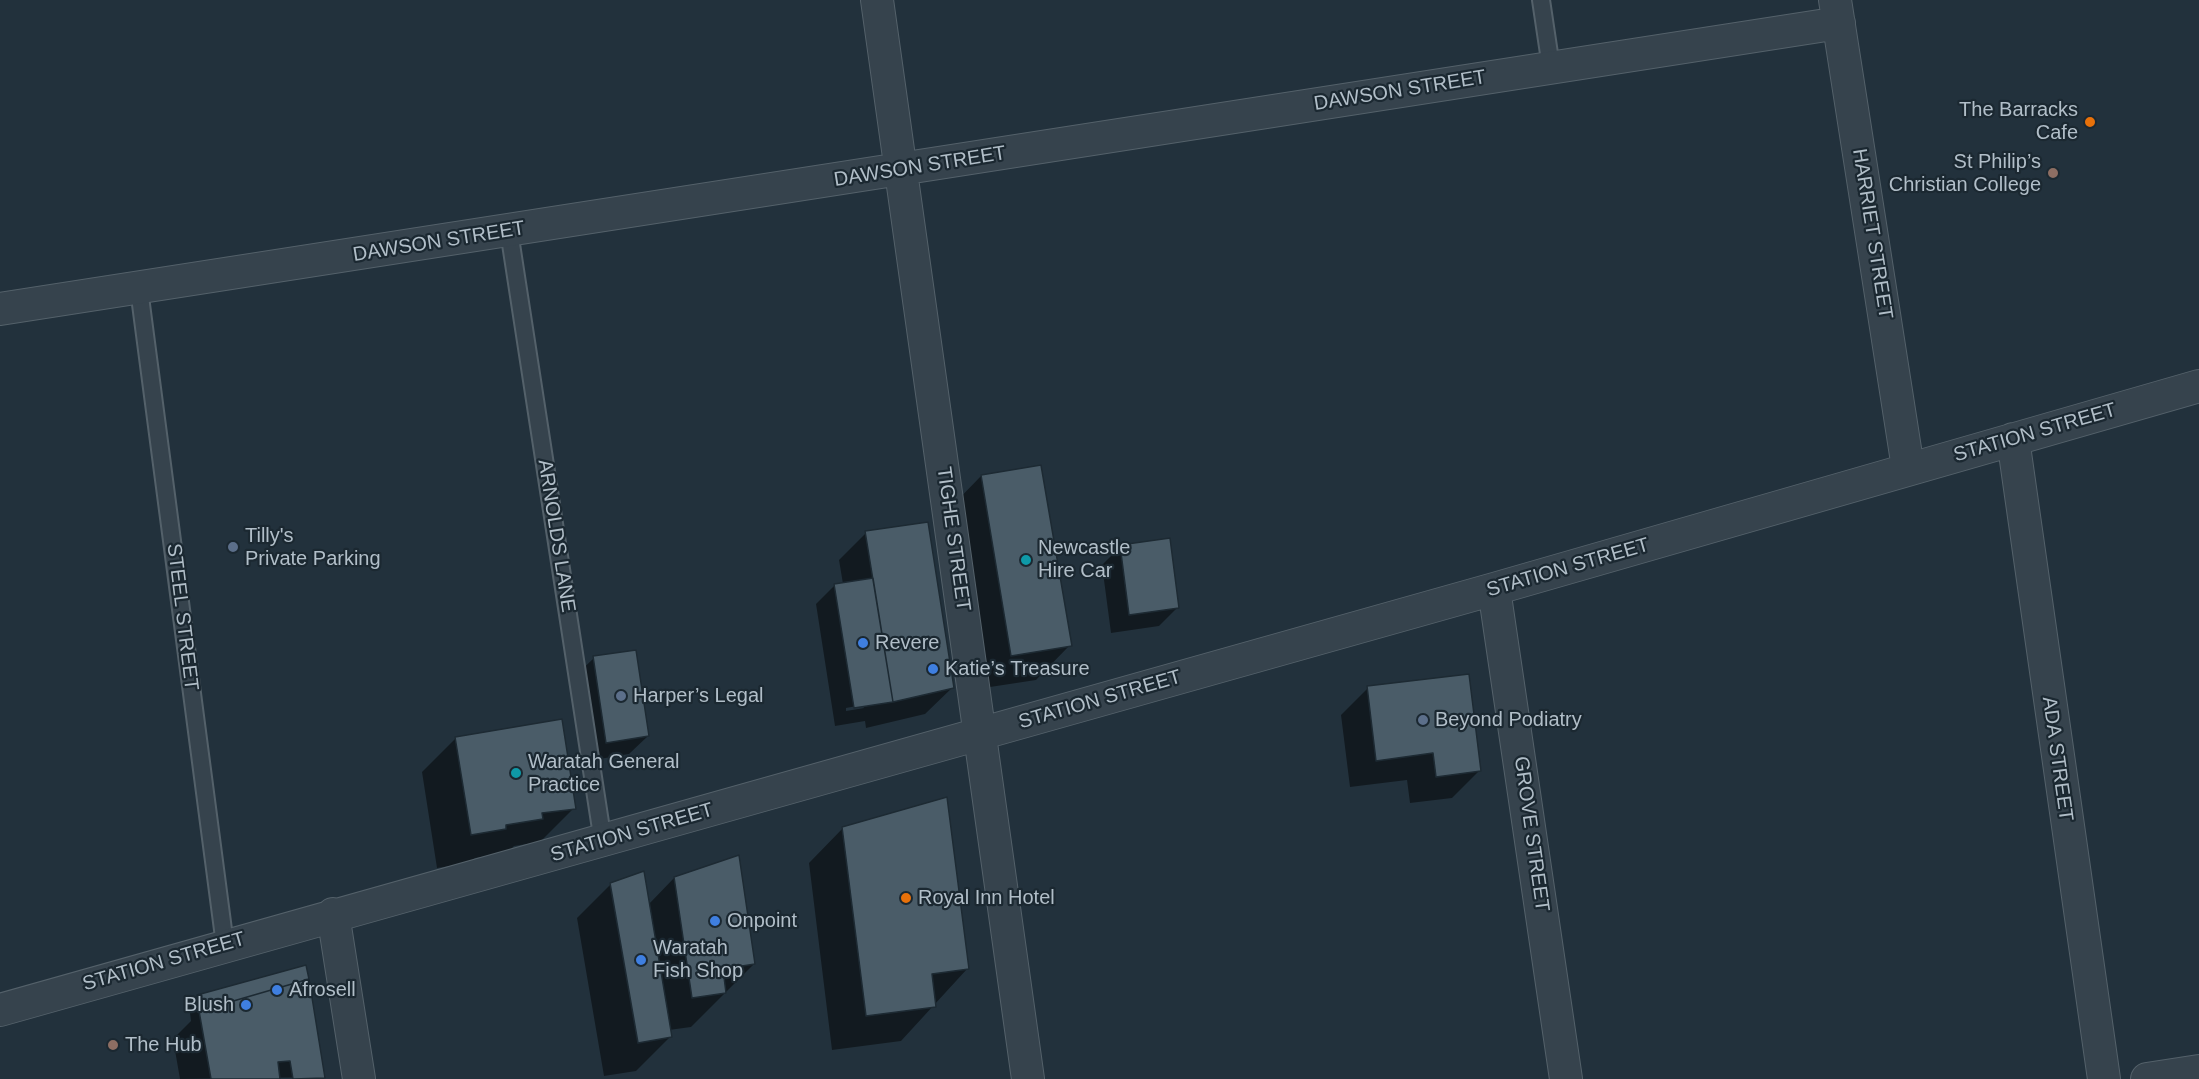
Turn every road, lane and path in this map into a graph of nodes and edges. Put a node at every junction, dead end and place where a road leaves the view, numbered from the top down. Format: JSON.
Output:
{"nodes":[{"id":1,"x":877,"y":0,"type":"edge"},
{"id":2,"x":1541,"y":0,"type":"edge"},
{"id":3,"x":1837,"y":11,"type":"edge"},
{"id":4,"x":1551,"y":67,"type":"junction"},
{"id":5,"x":901,"y":171,"type":"junction"},
{"id":6,"x":509,"y":231,"type":"junction"},
{"id":7,"x":139,"y":289,"type":"junction"},
{"id":8,"x":0,"y":309,"type":"edge"},
{"id":9,"x":2199,"y":386,"type":"edge"},
{"id":10,"x":2013,"y":439,"type":"junction"},
{"id":11,"x":1908,"y":468,"type":"junction"},
{"id":12,"x":1494,"y":589,"type":"junction"},
{"id":13,"x":980,"y":733,"type":"junction"},
{"id":14,"x":603,"y":842,"type":"junction"},
{"id":15,"x":333,"y":914,"type":"junction"},
{"id":16,"x":225,"y":945,"type":"junction"},
{"id":17,"x":0,"y":1010,"type":"edge"},
{"id":18,"x":2199,"y":1071,"type":"edge"},
{"id":19,"x":359,"y":1079,"type":"edge"},
{"id":20,"x":1028,"y":1079,"type":"edge"},
{"id":21,"x":1566,"y":1079,"type":"edge"},
{"id":22,"x":2103,"y":1079,"type":"edge"},
{"id":23,"x":2147,"y":1079,"type":"edge"}],
"edges":[{"from":1,"to":5,"type":"street","name":"TIGHE STREET"},
{"from":2,"to":4,"type":"lane"},
{"from":3,"to":4,"type":"street","name":"DAWSON STREET"},
{"from":3,"to":11,"type":"street","name":"HARRIET STREET"},
{"from":4,"to":5,"type":"street","name":"DAWSON STREET"},
{"from":5,"to":6,"type":"street","name":"DAWSON STREET"},
{"from":5,"to":13,"type":"street","name":"TIGHE STREET"},
{"from":6,"to":7,"type":"street","name":"DAWSON STREET"},
{"from":6,"to":14,"type":"lane","name":"ARNOLDS LANE"},
{"from":7,"to":8,"type":"street","name":"DAWSON STREET"},
{"from":7,"to":16,"type":"lane","name":"STEEL STREET"},
{"from":9,"to":10,"type":"street","name":"STATION STREET"},
{"from":10,"to":11,"type":"street","name":"STATION STREET"},
{"from":10,"to":22,"type":"street","name":"ADA STREET"},
{"from":11,"to":12,"type":"street","name":"STATION STREET"},
{"from":12,"to":13,"type":"street","name":"STATION STREET"},
{"from":12,"to":21,"type":"street","name":"GROVE STREET"},
{"from":13,"to":14,"type":"street","name":"STATION STREET"},
{"from":13,"to":20,"type":"street","name":"TIGHE STREET"},
{"from":14,"to":15,"type":"street","name":"STATION STREET"},
{"from":15,"to":16,"type":"street","name":"STATION STREET"},
{"from":15,"to":19,"type":"street"},
{"from":16,"to":17,"type":"street","name":"STATION STREET"},
{"from":18,"to":23,"type":"street"}]}
